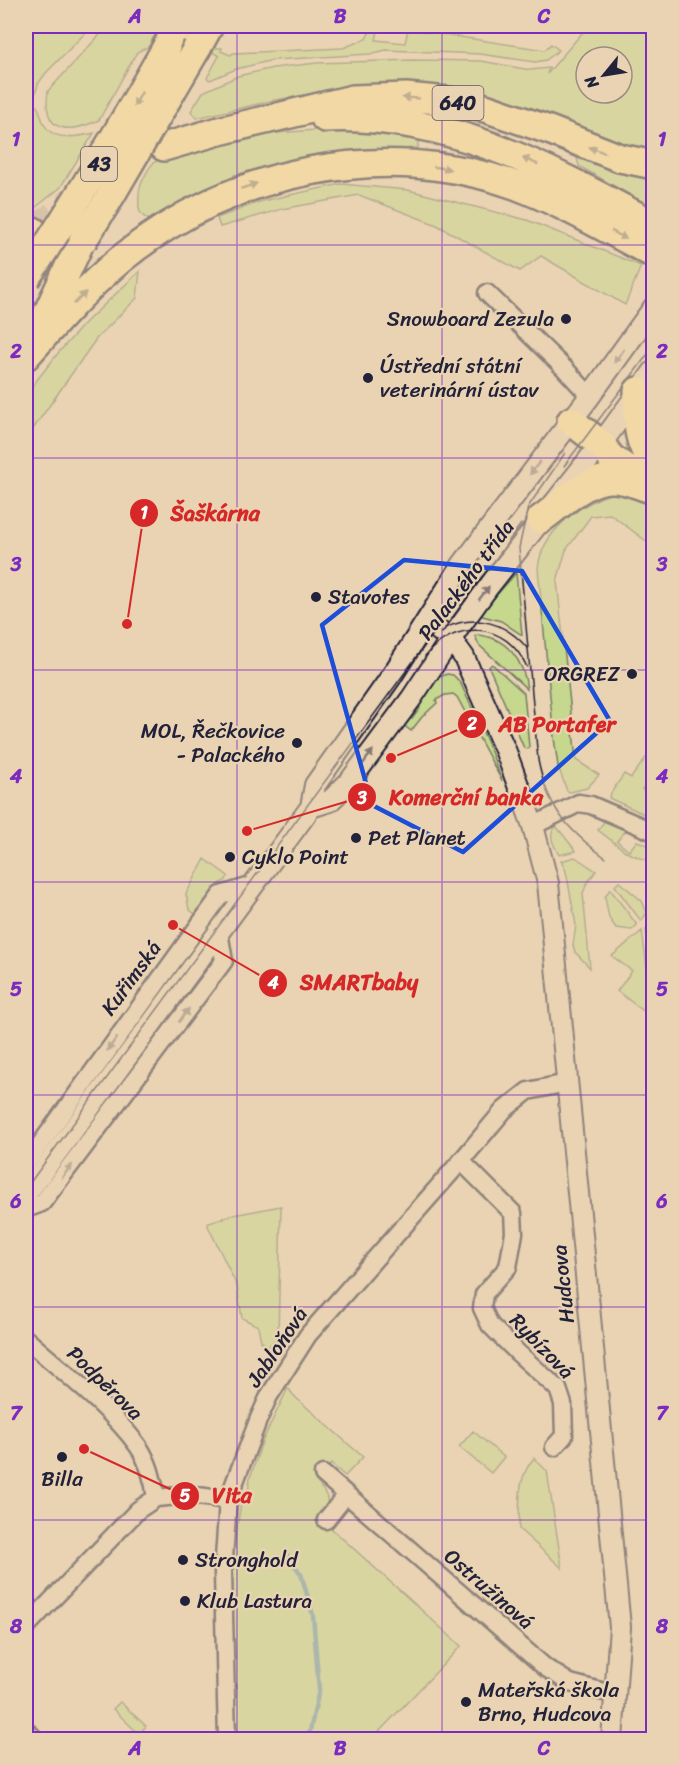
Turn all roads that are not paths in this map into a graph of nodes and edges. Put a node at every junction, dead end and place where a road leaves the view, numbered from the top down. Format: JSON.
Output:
{"nodes":[{"id":1,"x":172,"y":37,"type":"edge"},
{"id":2,"x":203,"y":37,"type":"edge"},
{"id":3,"x":255,"y":123,"type":"junction"},
{"id":4,"x":164,"y":147,"type":"dead end"},
{"id":5,"x":654,"y":165,"type":"edge"},
{"id":6,"x":654,"y":225,"type":"edge"},
{"id":7,"x":81,"y":242,"type":"junction"},
{"id":8,"x":654,"y":254,"type":"edge"},
{"id":9,"x":26,"y":278,"type":"edge"},
{"id":10,"x":487,"y":293,"type":"dead end"},
{"id":11,"x":651,"y":311,"type":"edge"},
{"id":12,"x":26,"y":323,"type":"edge"},
{"id":13,"x":26,"y":345,"type":"edge"},
{"id":14,"x":26,"y":356,"type":"edge"},
{"id":15,"x":646,"y":381,"type":"edge"},
{"id":16,"x":590,"y":396,"type":"junction"},
{"id":17,"x":571,"y":421,"type":"junction"},
{"id":18,"x":601,"y":444,"type":"junction"},
{"id":19,"x":654,"y":465,"type":"edge"},
{"id":20,"x":654,"y":471,"type":"edge"},
{"id":21,"x":654,"y":489,"type":"edge"},
{"id":22,"x":541,"y":519,"type":"junction"},
{"id":23,"x":428,"y":621,"type":"junction"},
{"id":24,"x":450,"y":640,"type":"junction"},
{"id":25,"x":311,"y":807,"type":"junction"},
{"id":26,"x":533,"y":825,"type":"junction"},
{"id":27,"x":654,"y":832,"type":"edge"},
{"id":28,"x":254,"y":885,"type":"junction"},
{"id":29,"x":219,"y":932,"type":"junction"},
{"id":30,"x":567,"y":1083,"type":"junction"},
{"id":31,"x":461,"y":1161,"type":"junction"},
{"id":32,"x":26,"y":1164,"type":"edge"},
{"id":33,"x":26,"y":1194,"type":"edge"},
{"id":34,"x":26,"y":1209,"type":"edge"},
{"id":35,"x":26,"y":1339,"type":"edge"},
{"id":36,"x":554,"y":1448,"type":"dead end"},
{"id":37,"x":323,"y":1474,"type":"dead end"},
{"id":38,"x":346,"y":1495,"type":"junction"},
{"id":39,"x":156,"y":1498,"type":"junction"},
{"id":40,"x":228,"y":1500,"type":"junction"},
{"id":41,"x":326,"y":1520,"type":"dead end"},
{"id":42,"x":26,"y":1627,"type":"edge"},
{"id":43,"x":615,"y":1695,"type":"junction"},
{"id":44,"x":26,"y":1730,"type":"edge"},
{"id":45,"x":36,"y":1740,"type":"edge"},
{"id":46,"x":227,"y":1740,"type":"edge"},
{"id":47,"x":612,"y":1740,"type":"edge"}],
"edges":[{"from":1,"to":9,"type":"highway","number":"43","one_way":true,"bridge":true},
{"from":2,"to":7,"type":"highway","number":"43","bridge":true},
{"from":3,"to":4,"type":"highway","number":"640"},
{"from":5,"to":3,"type":"highway","number":"640","one_way":true},
{"from":6,"to":3,"type":"highway","number":"640","one_way":true},
{"from":7,"to":12,"type":"highway","number":"43"},
{"from":7,"to":13,"type":"highway"},
{"from":14,"to":8,"type":"highway","one_way":true},
{"from":10,"to":16,"type":"street"},
{"from":11,"to":16,"type":"street","name":"Palackého třída","one_way":true},
{"from":15,"to":18,"type":"street","name":"Palackého třída"},
{"from":15,"to":19,"type":"highway"},
{"from":16,"to":17,"type":"street","name":"Palackého třída"},
{"from":17,"to":18,"type":"highway"},
{"from":17,"to":23,"type":"street","name":"Palackého třída","one_way":true},
{"from":18,"to":20,"type":"highway"},
{"from":18,"to":21,"type":"highway"},
{"from":18,"to":22,"type":"street","name":"Palackého třída"},
{"from":21,"to":22,"type":"highway"},
{"from":24,"to":22,"type":"street","name":"Palackého třída","one_way":true},
{"from":23,"to":24,"type":"street","name":"Hudcova"},
{"from":23,"to":25,"type":"street","name":"Palackého třída"},
{"from":25,"to":24,"type":"street","name":"Palackého třída","one_way":true},
{"from":24,"to":26,"type":"street","name":"Hudcova"},
{"from":25,"to":28,"type":"street","name":"Palackého třída"},
{"from":26,"to":27,"type":"street"},
{"from":26,"to":30,"type":"street","name":"Hudcova"},
{"from":28,"to":29,"type":"street","name":"Kuřimská"},
{"from":28,"to":32,"type":"street","name":"Kuřimská","one_way":true},
{"from":29,"to":33,"type":"street","name":"Kuřimská"},
{"from":34,"to":29,"type":"street","one_way":true},
{"from":30,"to":31,"type":"street","name":"Jabloňová"},
{"from":30,"to":43,"type":"street","name":"Hudcova"},
{"from":31,"to":36,"type":"street","name":"Rybízová"},
{"from":31,"to":40,"type":"street","name":"Jabloňová"},
{"from":35,"to":39,"type":"street","name":"Podpěrova"},
{"from":37,"to":38,"type":"street","name":"Ostružinová"},
{"from":38,"to":41,"type":"street"},
{"from":38,"to":43,"type":"street","name":"Ostružinová"},
{"from":39,"to":40,"type":"street"},
{"from":39,"to":42,"type":"street"},
{"from":40,"to":46,"type":"street","name":"Jabloňová"},
{"from":43,"to":47,"type":"street","name":"Hudcova"},
{"from":44,"to":45,"type":"street"}]}
